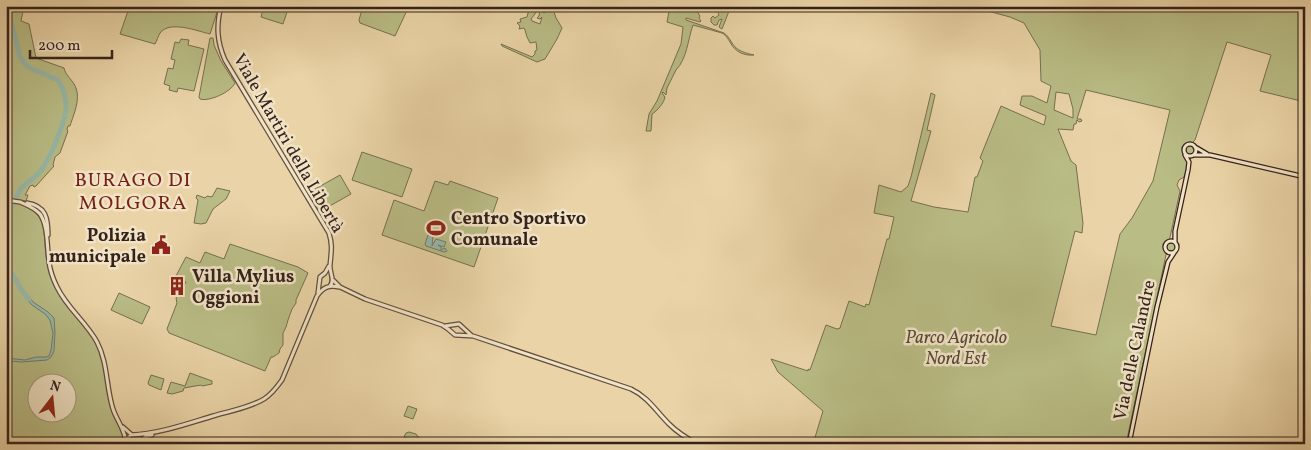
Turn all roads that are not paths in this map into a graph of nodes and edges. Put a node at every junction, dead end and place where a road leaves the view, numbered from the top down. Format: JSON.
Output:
{"nodes":[{"id":1,"x":221,"y":6,"type":"edge"},
{"id":2,"x":1195,"y":147,"type":"junction"},
{"id":3,"x":1185,"y":155,"type":"junction"},
{"id":4,"x":1193,"y":155,"type":"junction"},
{"id":5,"x":1210,"y":155,"type":"junction"},
{"id":6,"x":1188,"y":165,"type":"junction"},
{"id":7,"x":1305,"y":177,"type":"edge"},
{"id":8,"x":6,"y":200,"type":"edge"},
{"id":9,"x":19,"y":202,"type":"junction"},
{"id":10,"x":36,"y":210,"type":"junction"},
{"id":11,"x":44,"y":213,"type":"junction"},
{"id":12,"x":43,"y":219,"type":"junction"},
{"id":13,"x":1174,"y":231,"type":"junction"},
{"id":14,"x":1168,"y":241,"type":"junction"},
{"id":15,"x":1175,"y":242,"type":"junction"},
{"id":16,"x":47,"y":245,"type":"junction"},
{"id":17,"x":1167,"y":252,"type":"junction"},
{"id":18,"x":1174,"y":253,"type":"junction"},
{"id":19,"x":1168,"y":262,"type":"junction"},
{"id":20,"x":330,"y":264,"type":"junction"},
{"id":21,"x":324,"y":274,"type":"junction"},
{"id":22,"x":332,"y":278,"type":"junction"},
{"id":23,"x":319,"y":283,"type":"junction"},
{"id":24,"x":328,"y":287,"type":"junction"},
{"id":25,"x":340,"y":287,"type":"junction"},
{"id":26,"x":317,"y":296,"type":"junction"},
{"id":27,"x":442,"y":325,"type":"junction"},
{"id":28,"x":454,"y":325,"type":"junction"},
{"id":29,"x":463,"y":328,"type":"junction"},
{"id":30,"x":452,"y":332,"type":"junction"},
{"id":31,"x":460,"y":335,"type":"junction"},
{"id":32,"x":473,"y":336,"type":"junction"},
{"id":33,"x":121,"y":425,"type":"junction"},
{"id":34,"x":167,"y":429,"type":"junction"},
{"id":35,"x":134,"y":435,"type":"junction"},
{"id":36,"x":126,"y":442,"type":"edge"},
{"id":37,"x":141,"y":443,"type":"edge"},
{"id":38,"x":698,"y":444,"type":"edge"},
{"id":39,"x":1129,"y":444,"type":"edge"}],
"edges":[{"from":1,"to":20,"type":"street","name":"Viale Martiri della Libertà"},
{"from":2,"to":3,"type":"street"},
{"from":2,"to":4,"type":"street"},
{"from":2,"to":5,"type":"street"},
{"from":3,"to":4,"type":"street"},
{"from":3,"to":6,"type":"street","name":"Via delle Calandre"},
{"from":4,"to":5,"type":"street"},
{"from":4,"to":6,"type":"street","name":"Via delle Calandre"},
{"from":5,"to":7,"type":"street"},
{"from":6,"to":13,"type":"street","name":"Via delle Calandre"},
{"from":8,"to":9,"type":"street"},
{"from":9,"to":10,"type":"street"},
{"from":9,"to":11,"type":"street"},
{"from":10,"to":11,"type":"street"},
{"from":10,"to":12,"type":"street"},
{"from":11,"to":12,"type":"street"},
{"from":11,"to":16,"type":"street"},
{"from":12,"to":16,"type":"street"},
{"from":13,"to":14,"type":"street","name":"Via delle Calandre"},
{"from":13,"to":15,"type":"street","name":"Via delle Calandre"},
{"from":14,"to":15,"type":"street"},
{"from":14,"to":17,"type":"street","name":"Via delle Calandre"},
{"from":15,"to":18,"type":"street","name":"Via delle Calandre"},
{"from":16,"to":33,"type":"street"},
{"from":17,"to":18,"type":"street"},
{"from":17,"to":19,"type":"street","name":"Via delle Calandre"},
{"from":18,"to":19,"type":"street","name":"Via delle Calandre"},
{"from":19,"to":39,"type":"street","name":"Via delle Calandre"},
{"from":20,"to":21,"type":"street","name":"Viale Martiri della Libertà"},
{"from":20,"to":22,"type":"street","name":"Viale Martiri della Libertà"},
{"from":21,"to":22,"type":"street"},
{"from":21,"to":23,"type":"street"},
{"from":22,"to":24,"type":"street"},
{"from":22,"to":25,"type":"street"},
{"from":23,"to":24,"type":"street"},
{"from":23,"to":26,"type":"street"},
{"from":24,"to":25,"type":"street"},
{"from":24,"to":26,"type":"street"},
{"from":25,"to":27,"type":"street"},
{"from":26,"to":34,"type":"street"},
{"from":27,"to":28,"type":"street"},
{"from":27,"to":30,"type":"street"},
{"from":28,"to":29,"type":"street"},
{"from":28,"to":30,"type":"street"},
{"from":29,"to":31,"type":"street"},
{"from":29,"to":32,"type":"street"},
{"from":30,"to":31,"type":"street"},
{"from":31,"to":32,"type":"street"},
{"from":32,"to":38,"type":"street"},
{"from":33,"to":35,"type":"street"},
{"from":33,"to":36,"type":"street"},
{"from":34,"to":35,"type":"street"},
{"from":34,"to":37,"type":"street"},
{"from":35,"to":36,"type":"street"},
{"from":35,"to":37,"type":"street"}]}
